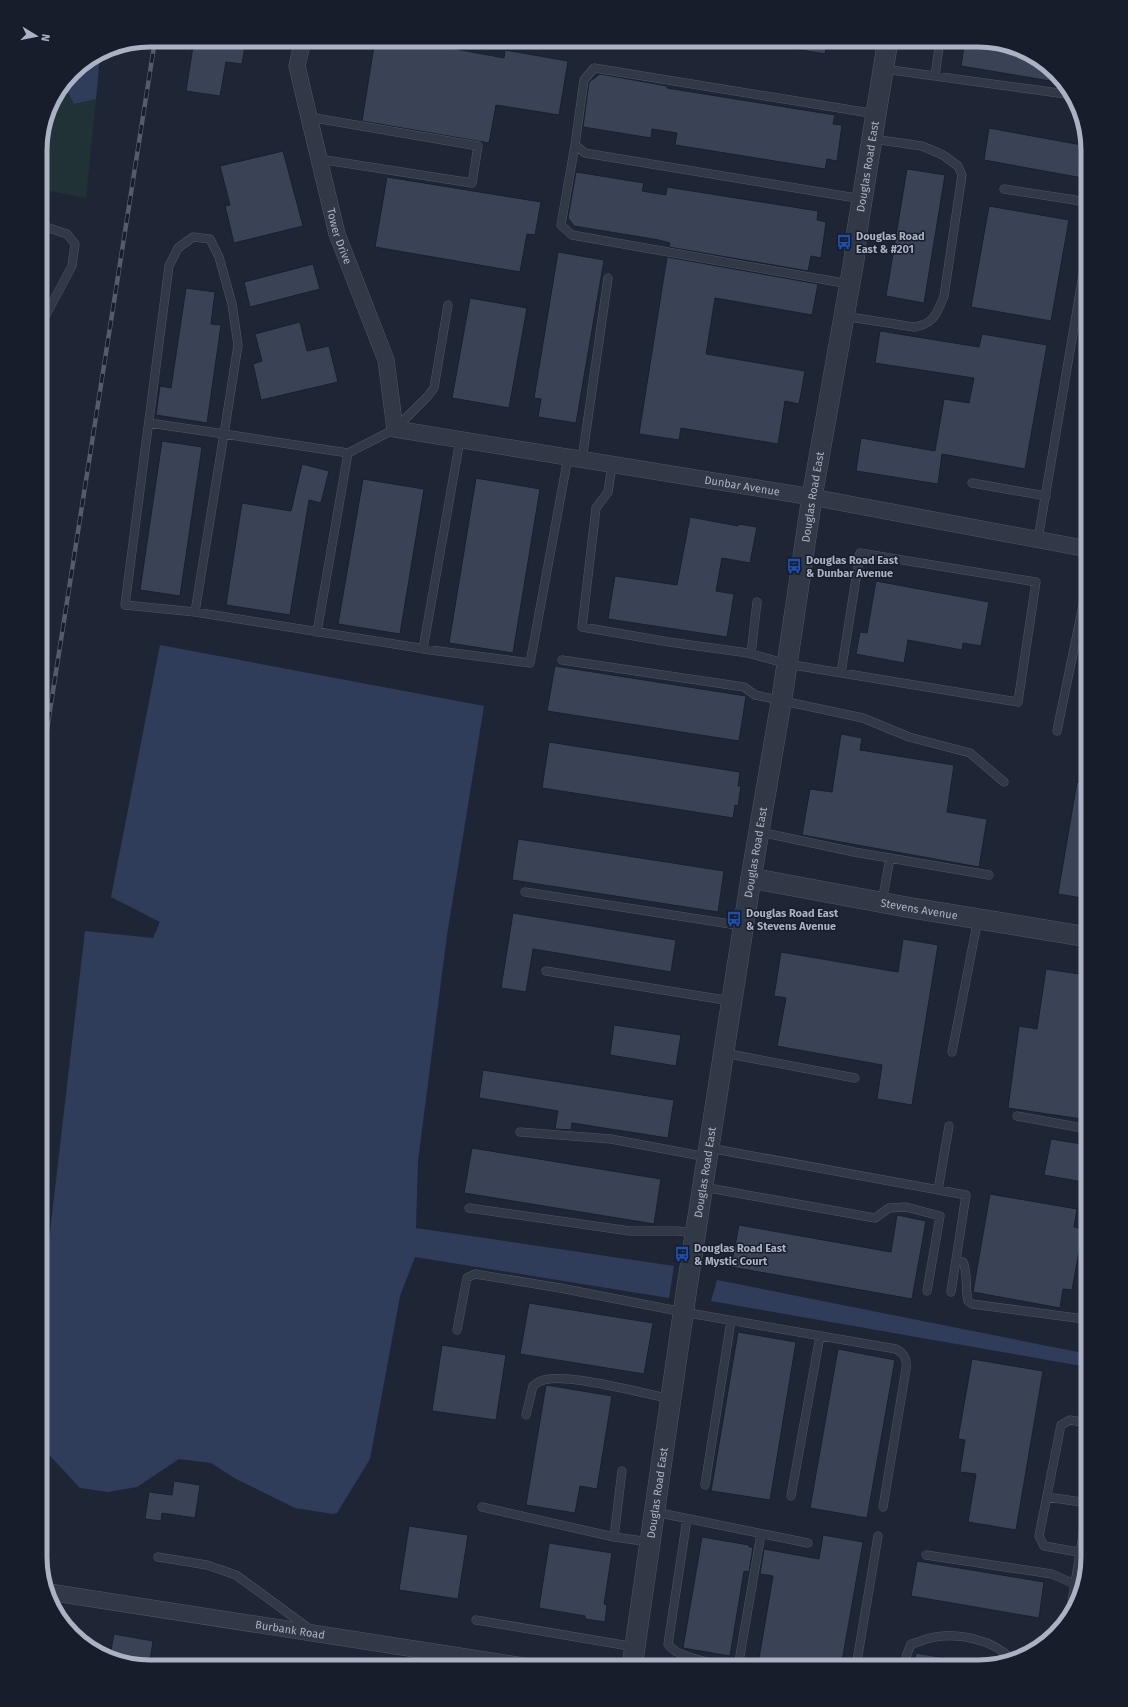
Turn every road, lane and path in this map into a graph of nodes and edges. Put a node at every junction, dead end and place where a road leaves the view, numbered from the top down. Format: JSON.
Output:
{"nodes":[{"id":1,"x":302,"y":47,"type":"edge"},
{"id":2,"x":887,"y":47,"type":"edge"},
{"id":3,"x":939,"y":47,"type":"edge"},
{"id":4,"x":883,"y":69,"type":"junction"},
{"id":5,"x":935,"y":76,"type":"junction"},
{"id":6,"x":1064,"y":94,"type":"edge"},
{"id":7,"x":876,"y":114,"type":"junction"},
{"id":8,"x":309,"y":117,"type":"junction"},
{"id":9,"x":872,"y":139,"type":"junction"},
{"id":10,"x":574,"y":145,"type":"junction"},
{"id":11,"x":319,"y":159,"type":"junction"},
{"id":12,"x":1004,"y":189,"type":"dead end"},
{"id":13,"x":862,"y":199,"type":"junction"},
{"id":14,"x":1081,"y":202,"type":"edge"},
{"id":15,"x":47,"y":229,"type":"edge"},
{"id":16,"x":608,"y":278,"type":"dead end"},
{"id":17,"x":849,"y":284,"type":"junction"},
{"id":18,"x":1081,"y":287,"type":"edge"},
{"id":19,"x":448,"y":305,"type":"dead end"},
{"id":20,"x":47,"y":313,"type":"edge"},
{"id":21,"x":843,"y":316,"type":"junction"},
{"id":22,"x":149,"y":423,"type":"junction"},
{"id":23,"x":394,"y":429,"type":"junction"},
{"id":24,"x":224,"y":434,"type":"junction"},
{"id":25,"x":460,"y":440,"type":"junction"},
{"id":26,"x":348,"y":453,"type":"junction"},
{"id":27,"x":575,"y":458,"type":"junction"},
{"id":28,"x":612,"y":465,"type":"junction"},
{"id":29,"x":972,"y":483,"type":"dead end"},
{"id":30,"x":1046,"y":496,"type":"junction"},
{"id":31,"x":812,"y":497,"type":"junction"},
{"id":32,"x":1038,"y":539,"type":"junction"},
{"id":33,"x":1081,"y":548,"type":"edge"},
{"id":34,"x":757,"y":602,"type":"dead end"},
{"id":35,"x":195,"y":612,"type":"junction"},
{"id":36,"x":1081,"y":624,"type":"edge"},
{"id":37,"x":317,"y":632,"type":"junction"},
{"id":38,"x":423,"y":649,"type":"junction"},
{"id":39,"x":751,"y":654,"type":"junction"},
{"id":40,"x":562,"y":660,"type":"dead end"},
{"id":41,"x":787,"y":664,"type":"junction"},
{"id":42,"x":841,"y":673,"type":"junction"},
{"id":43,"x":782,"y":701,"type":"junction"},
{"id":44,"x":1057,"y":731,"type":"dead end"},
{"id":45,"x":1004,"y":782,"type":"dead end"},
{"id":46,"x":759,"y":832,"type":"junction"},
{"id":47,"x":890,"y":858,"type":"junction"},
{"id":48,"x":989,"y":875,"type":"dead end"},
{"id":49,"x":751,"y":878,"type":"junction"},
{"id":50,"x":525,"y":892,"type":"dead end"},
{"id":51,"x":882,"y":902,"type":"junction"},
{"id":52,"x":978,"y":919,"type":"junction"},
{"id":53,"x":743,"y":926,"type":"junction"},
{"id":54,"x":1081,"y":936,"type":"edge"},
{"id":55,"x":546,"y":971,"type":"dead end"},
{"id":56,"x":732,"y":1001,"type":"junction"},
{"id":57,"x":952,"y":1052,"type":"dead end"},
{"id":58,"x":724,"y":1053,"type":"junction"},
{"id":59,"x":855,"y":1078,"type":"dead end"},
{"id":60,"x":1017,"y":1116,"type":"dead end"},
{"id":61,"x":949,"y":1126,"type":"dead end"},
{"id":62,"x":1081,"y":1128,"type":"edge"},
{"id":63,"x":520,"y":1132,"type":"dead end"},
{"id":64,"x":708,"y":1152,"type":"junction"},
{"id":65,"x":703,"y":1188,"type":"junction"},
{"id":66,"x":938,"y":1190,"type":"junction"},
{"id":67,"x":469,"y":1208,"type":"dead end"},
{"id":68,"x":695,"y":1233,"type":"junction"},
{"id":69,"x":956,"y":1260,"type":"junction"},
{"id":70,"x":927,"y":1291,"type":"dead end"},
{"id":71,"x":951,"y":1292,"type":"dead end"},
{"id":72,"x":683,"y":1312,"type":"junction"},
{"id":73,"x":1081,"y":1318,"type":"edge"},
{"id":74,"x":731,"y":1321,"type":"junction"},
{"id":75,"x":457,"y":1330,"type":"dead end"},
{"id":76,"x":820,"y":1336,"type":"junction"},
{"id":77,"x":671,"y":1399,"type":"junction"},
{"id":78,"x":526,"y":1415,"type":"dead end"},
{"id":79,"x":1081,"y":1422,"type":"edge"},
{"id":80,"x":622,"y":1472,"type":"dead end"},
{"id":81,"x":705,"y":1485,"type":"dead end"},
{"id":82,"x":791,"y":1496,"type":"dead end"},
{"id":83,"x":1047,"y":1497,"type":"junction"},
{"id":84,"x":1081,"y":1502,"type":"edge"},
{"id":85,"x":482,"y":1507,"type":"dead end"},
{"id":86,"x":883,"y":1507,"type":"dead end"},
{"id":87,"x":654,"y":1512,"type":"junction"},
{"id":88,"x":687,"y":1519,"type":"junction"},
{"id":89,"x":761,"y":1534,"type":"junction"},
{"id":90,"x":878,"y":1536,"type":"dead end"},
{"id":91,"x":614,"y":1537,"type":"junction"},
{"id":92,"x":650,"y":1542,"type":"junction"},
{"id":93,"x":808,"y":1543,"type":"dead end"},
{"id":94,"x":1081,"y":1552,"type":"edge"},
{"id":95,"x":926,"y":1555,"type":"dead end"},
{"id":96,"x":158,"y":1556,"type":"dead end"},
{"id":97,"x":1078,"y":1578,"type":"edge"},
{"id":98,"x":54,"y":1593,"type":"edge"},
{"id":99,"x":476,"y":1620,"type":"dead end"},
{"id":100,"x":317,"y":1634,"type":"junction"},
{"id":101,"x":634,"y":1647,"type":"junction"},
{"id":102,"x":1007,"y":1655,"type":"edge"},
{"id":103,"x":485,"y":1660,"type":"edge"},
{"id":104,"x":633,"y":1660,"type":"edge"},
{"id":105,"x":702,"y":1660,"type":"edge"},
{"id":106,"x":739,"y":1660,"type":"edge"},
{"id":107,"x":857,"y":1660,"type":"edge"},
{"id":108,"x":906,"y":1660,"type":"edge"}],
"edges":[{"from":1,"to":8,"type":"street","name":"Tower Drive"},
{"from":2,"to":4,"type":"street","name":"Douglas Road East"},
{"from":3,"to":5,"type":"lane"},
{"from":4,"to":5,"type":"lane"},
{"from":4,"to":7,"type":"street","name":"Douglas Road East"},
{"from":5,"to":6,"type":"lane"},
{"from":7,"to":9,"type":"street","name":"Douglas Road East"},
{"from":7,"to":10,"type":"lane"},
{"from":8,"to":11,"type":"street","name":"Tower Drive"},
{"from":8,"to":11,"type":"lane"},
{"from":9,"to":13,"type":"street","name":"Douglas Road East"},
{"from":9,"to":21,"type":"lane"},
{"from":10,"to":13,"type":"lane"},
{"from":10,"to":17,"type":"lane"},
{"from":11,"to":23,"type":"street","name":"Tower Drive"},
{"from":12,"to":14,"type":"lane"},
{"from":13,"to":17,"type":"street","name":"Douglas Road East"},
{"from":15,"to":20,"type":"lane"},
{"from":16,"to":27,"type":"lane"},
{"from":17,"to":21,"type":"street","name":"Douglas Road East"},
{"from":18,"to":30,"type":"lane"},
{"from":19,"to":23,"type":"lane"},
{"from":21,"to":31,"type":"street","name":"Douglas Road East"},
{"from":22,"to":24,"type":"lane"},
{"from":22,"to":24,"type":"lane"},
{"from":22,"to":35,"type":"lane"},
{"from":23,"to":25,"type":"street","name":"Dunbar Avenue"},
{"from":23,"to":26,"type":"lane"},
{"from":24,"to":26,"type":"lane"},
{"from":24,"to":35,"type":"lane"},
{"from":25,"to":27,"type":"street","name":"Dunbar Avenue"},
{"from":25,"to":38,"type":"lane"},
{"from":26,"to":37,"type":"lane"},
{"from":27,"to":28,"type":"street","name":"Dunbar Avenue"},
{"from":27,"to":38,"type":"lane"},
{"from":28,"to":31,"type":"street","name":"Dunbar Avenue"},
{"from":28,"to":39,"type":"lane"},
{"from":29,"to":30,"type":"lane"},
{"from":30,"to":32,"type":"lane"},
{"from":31,"to":32,"type":"street","name":"Dunbar Avenue"},
{"from":31,"to":41,"type":"street","name":"Douglas Road East"},
{"from":32,"to":33,"type":"street","name":"Dunbar Avenue"},
{"from":34,"to":39,"type":"lane"},
{"from":35,"to":37,"type":"lane"},
{"from":36,"to":44,"type":"lane"},
{"from":37,"to":38,"type":"lane"},
{"from":39,"to":41,"type":"lane"},
{"from":40,"to":43,"type":"lane"},
{"from":41,"to":42,"type":"lane"},
{"from":41,"to":43,"type":"street","name":"Douglas Road East"},
{"from":42,"to":42,"type":"lane"},
{"from":43,"to":45,"type":"lane"},
{"from":43,"to":46,"type":"street","name":"Douglas Road East"},
{"from":46,"to":47,"type":"lane"},
{"from":46,"to":49,"type":"street","name":"Douglas Road East"},
{"from":47,"to":48,"type":"lane"},
{"from":47,"to":51,"type":"lane"},
{"from":49,"to":51,"type":"street","name":"Stevens Avenue"},
{"from":49,"to":53,"type":"street","name":"Douglas Road East"},
{"from":50,"to":53,"type":"lane"},
{"from":51,"to":52,"type":"street","name":"Stevens Avenue"},
{"from":52,"to":54,"type":"street","name":"Stevens Avenue"},
{"from":52,"to":57,"type":"lane"},
{"from":53,"to":56,"type":"street","name":"Douglas Road East"},
{"from":55,"to":56,"type":"lane"},
{"from":56,"to":58,"type":"street","name":"Douglas Road East"},
{"from":58,"to":59,"type":"lane"},
{"from":58,"to":64,"type":"street","name":"Douglas Road East"},
{"from":60,"to":62,"type":"lane"},
{"from":61,"to":66,"type":"lane"},
{"from":63,"to":64,"type":"lane"},
{"from":64,"to":65,"type":"street","name":"Douglas Road East"},
{"from":64,"to":66,"type":"lane"},
{"from":65,"to":68,"type":"street","name":"Douglas Road East"},
{"from":65,"to":70,"type":"lane"},
{"from":66,"to":69,"type":"lane"},
{"from":67,"to":68,"type":"lane"},
{"from":68,"to":72,"type":"street","name":"Douglas Road East"},
{"from":69,"to":71,"type":"lane"},
{"from":69,"to":73,"type":"lane"},
{"from":72,"to":74,"type":"lane"},
{"from":72,"to":75,"type":"lane"},
{"from":72,"to":77,"type":"street","name":"Douglas Road East"},
{"from":74,"to":76,"type":"lane"},
{"from":74,"to":81,"type":"lane"},
{"from":76,"to":82,"type":"lane"},
{"from":76,"to":86,"type":"lane"},
{"from":77,"to":78,"type":"lane"},
{"from":77,"to":87,"type":"street","name":"Douglas Road East"},
{"from":79,"to":83,"type":"lane"},
{"from":80,"to":91,"type":"lane"},
{"from":83,"to":84,"type":"lane"},
{"from":83,"to":94,"type":"lane"},
{"from":85,"to":91,"type":"lane"},
{"from":87,"to":88,"type":"lane"},
{"from":87,"to":92,"type":"street","name":"Douglas Road East"},
{"from":88,"to":89,"type":"lane"},
{"from":88,"to":105,"type":"lane"},
{"from":89,"to":93,"type":"lane"},
{"from":89,"to":106,"type":"lane"},
{"from":90,"to":107,"type":"lane"},
{"from":91,"to":92,"type":"lane"},
{"from":92,"to":101,"type":"street","name":"Douglas Road East"},
{"from":95,"to":97,"type":"lane"},
{"from":96,"to":100,"type":"lane"},
{"from":98,"to":100,"type":"street","name":"Burbank Road"},
{"from":99,"to":101,"type":"lane"},
{"from":100,"to":103,"type":"street","name":"Burbank Road"},
{"from":101,"to":104,"type":"street","name":"Douglas Road East"},
{"from":102,"to":108,"type":"lane"}]}
